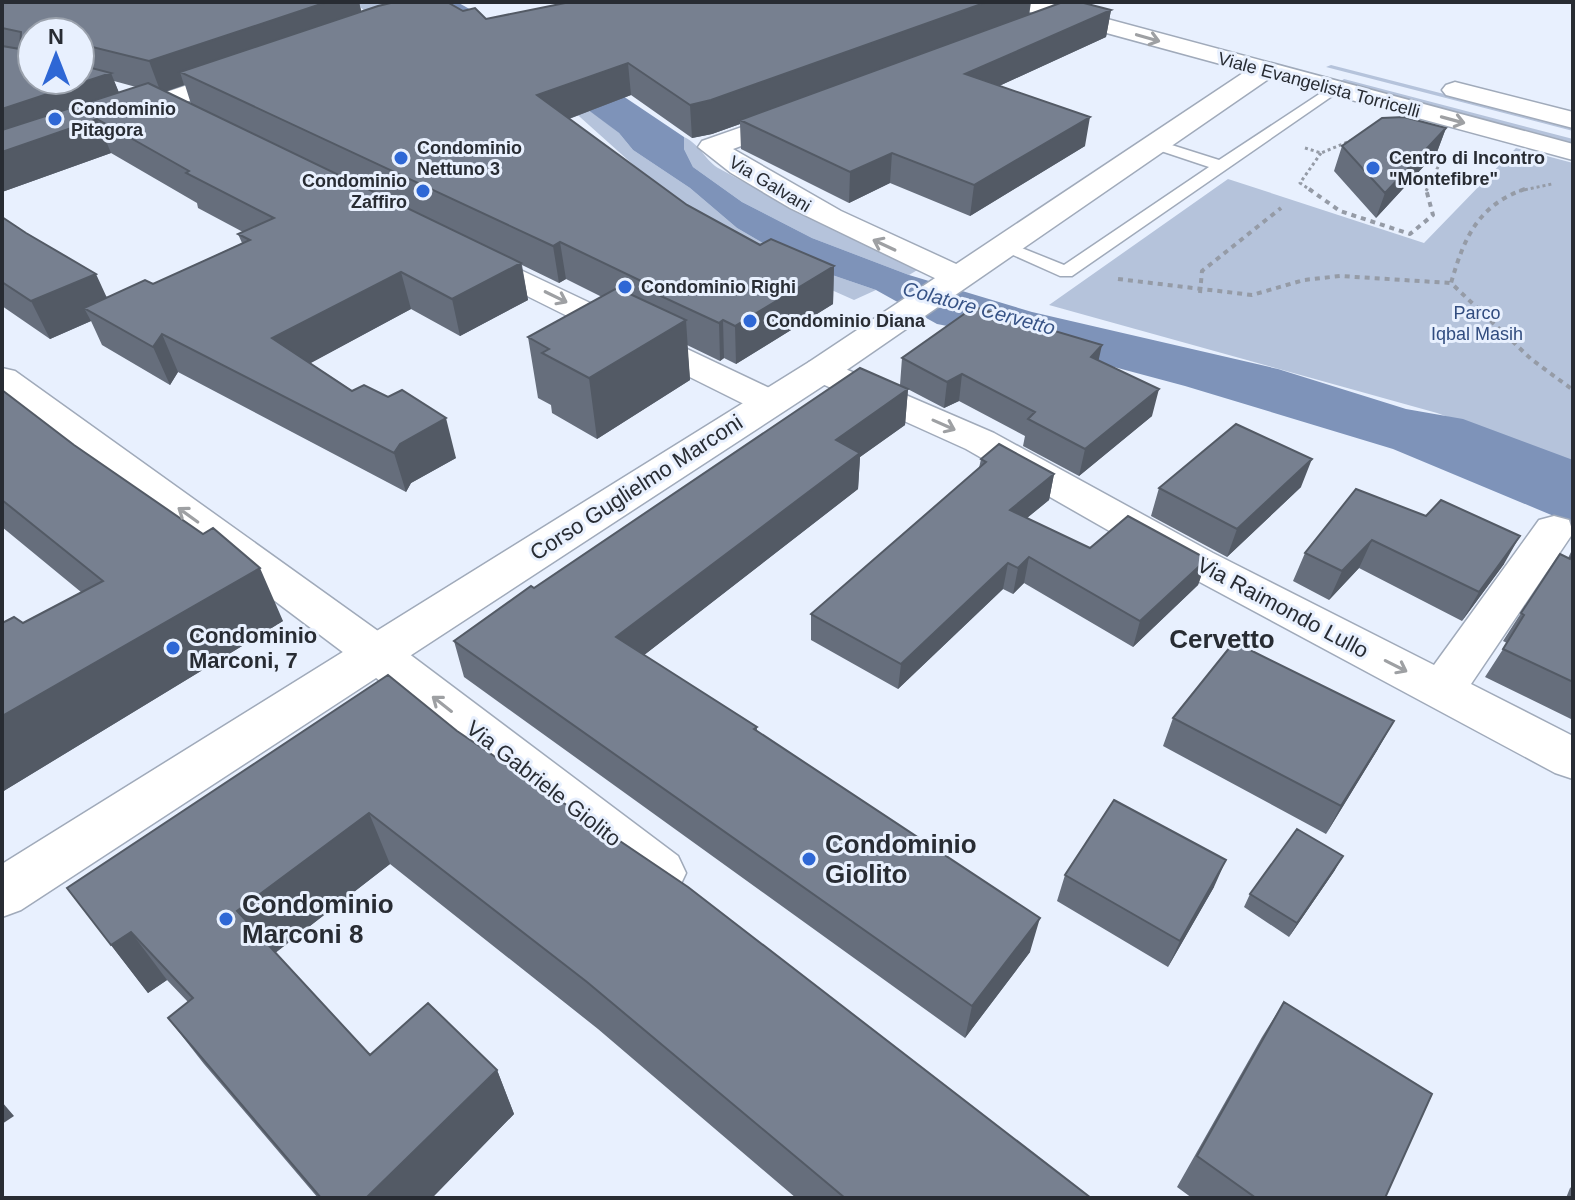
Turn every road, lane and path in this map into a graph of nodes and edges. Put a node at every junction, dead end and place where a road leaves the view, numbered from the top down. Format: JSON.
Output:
{"nodes":[{"id":1,"x":1019,"y":2,"type":"edge"},
{"id":2,"x":1093,"y":2,"type":"edge"},
{"id":3,"x":1104,"y":2,"type":"edge"},
{"id":4,"x":1067,"y":15,"type":"junction"},
{"id":5,"x":1196,"y":25,"type":"dead end"},
{"id":6,"x":1023,"y":32,"type":"edge"},
{"id":7,"x":262,"y":67,"type":"edge"},
{"id":8,"x":1263,"y":71,"type":"junction"},
{"id":9,"x":1434,"y":84,"type":"dead end"},
{"id":10,"x":1333,"y":89,"type":"junction"},
{"id":11,"x":119,"y":93,"type":"edge"},
{"id":12,"x":159,"y":103,"type":"junction"},
{"id":13,"x":816,"y":109,"type":"edge"},
{"id":14,"x":1573,"y":120,"type":"edge"},
{"id":15,"x":102,"y":123,"type":"edge"},
{"id":16,"x":202,"y":124,"type":"edge"},
{"id":17,"x":1359,"y":137,"type":"edge"},
{"id":18,"x":1154,"y":144,"type":"junction"},
{"id":19,"x":1430,"y":149,"type":"edge"},
{"id":20,"x":1573,"y":152,"type":"edge"},
{"id":21,"x":1220,"y":166,"type":"junction"},
{"id":22,"x":1561,"y":183,"type":"dead end"},
{"id":23,"x":1281,"y":208,"type":"dead end"},
{"id":24,"x":446,"y":243,"type":"edge"},
{"id":25,"x":1001,"y":246,"type":"junction"},
{"id":26,"x":1066,"y":272,"type":"junction"},
{"id":27,"x":952,"y":279,"type":"junction"},
{"id":28,"x":1451,"y":283,"type":"junction"},
{"id":29,"x":1200,"y":293,"type":"junction"},
{"id":30,"x":822,"y":370,"type":"junction"},
{"id":31,"x":2,"y":379,"type":"edge"},
{"id":32,"x":1573,"y":390,"type":"edge"},
{"id":33,"x":769,"y":402,"type":"junction"},
{"id":34,"x":1554,"y":530,"type":"dead end"},
{"id":35,"x":376,"y":653,"type":"junction"},
{"id":36,"x":1442,"y":690,"type":"junction"},
{"id":37,"x":1573,"y":759,"type":"edge"},
{"id":38,"x":2,"y":893,"type":"edge"},
{"id":39,"x":691,"y":898,"type":"edge"}],
"edges":[{"from":1,"to":4,"type":"street","name":"Viale Evangelista Torricelli"},
{"from":2,"to":4,"type":"street"},
{"from":3,"to":5,"type":"street"},
{"from":4,"to":6,"type":"street"},
{"from":4,"to":8,"type":"street","name":"Viale Evangelista Torricelli","one_way":true},
{"from":7,"to":12,"type":"street"},
{"from":8,"to":10,"type":"street","name":"Viale Evangelista Torricelli"},
{"from":8,"to":18,"type":"street","name":"Corso Guglielmo Marconi"},
{"from":9,"to":14,"type":"street","name":"Viale Evangelista Torricelli"},
{"from":10,"to":20,"type":"street","name":"Viale Evangelista Torricelli","one_way":true},
{"from":10,"to":21,"type":"lane"},
{"from":11,"to":12,"type":"street"},
{"from":12,"to":15,"type":"street"},
{"from":12,"to":16,"type":"street"},
{"from":27,"to":13,"type":"street","name":"Via Galvani","one_way":true},
{"from":17,"to":19,"type":"path"},
{"from":18,"to":21,"type":"lane"},
{"from":18,"to":25,"type":"street","name":"Corso Guglielmo Marconi"},
{"from":21,"to":26,"type":"lane"},
{"from":22,"to":28,"type":"path"},
{"from":23,"to":29,"type":"path"},
{"from":24,"to":33,"type":"street","one_way":true},
{"from":25,"to":26,"type":"lane"},
{"from":25,"to":27,"type":"street","name":"Corso Guglielmo Marconi"},
{"from":26,"to":29,"type":"path"},
{"from":27,"to":30,"type":"street","name":"Corso Guglielmo Marconi"},
{"from":28,"to":29,"type":"path"},
{"from":28,"to":32,"type":"path"},
{"from":30,"to":33,"type":"street","name":"Corso Guglielmo Marconi"},
{"from":30,"to":36,"type":"street","name":"Via Raimondo Lullo","one_way":true},
{"from":35,"to":31,"type":"street","name":"Via Gabriele Giolito","one_way":true},
{"from":33,"to":35,"type":"street","name":"Corso Guglielmo Marconi"},
{"from":34,"to":36,"type":"street"},
{"from":35,"to":38,"type":"street","name":"Corso Guglielmo Marconi"},
{"from":39,"to":35,"type":"street","name":"Via Gabriele Giolito","one_way":true},
{"from":36,"to":37,"type":"street","name":"Via Raimondo Lullo"}]}
